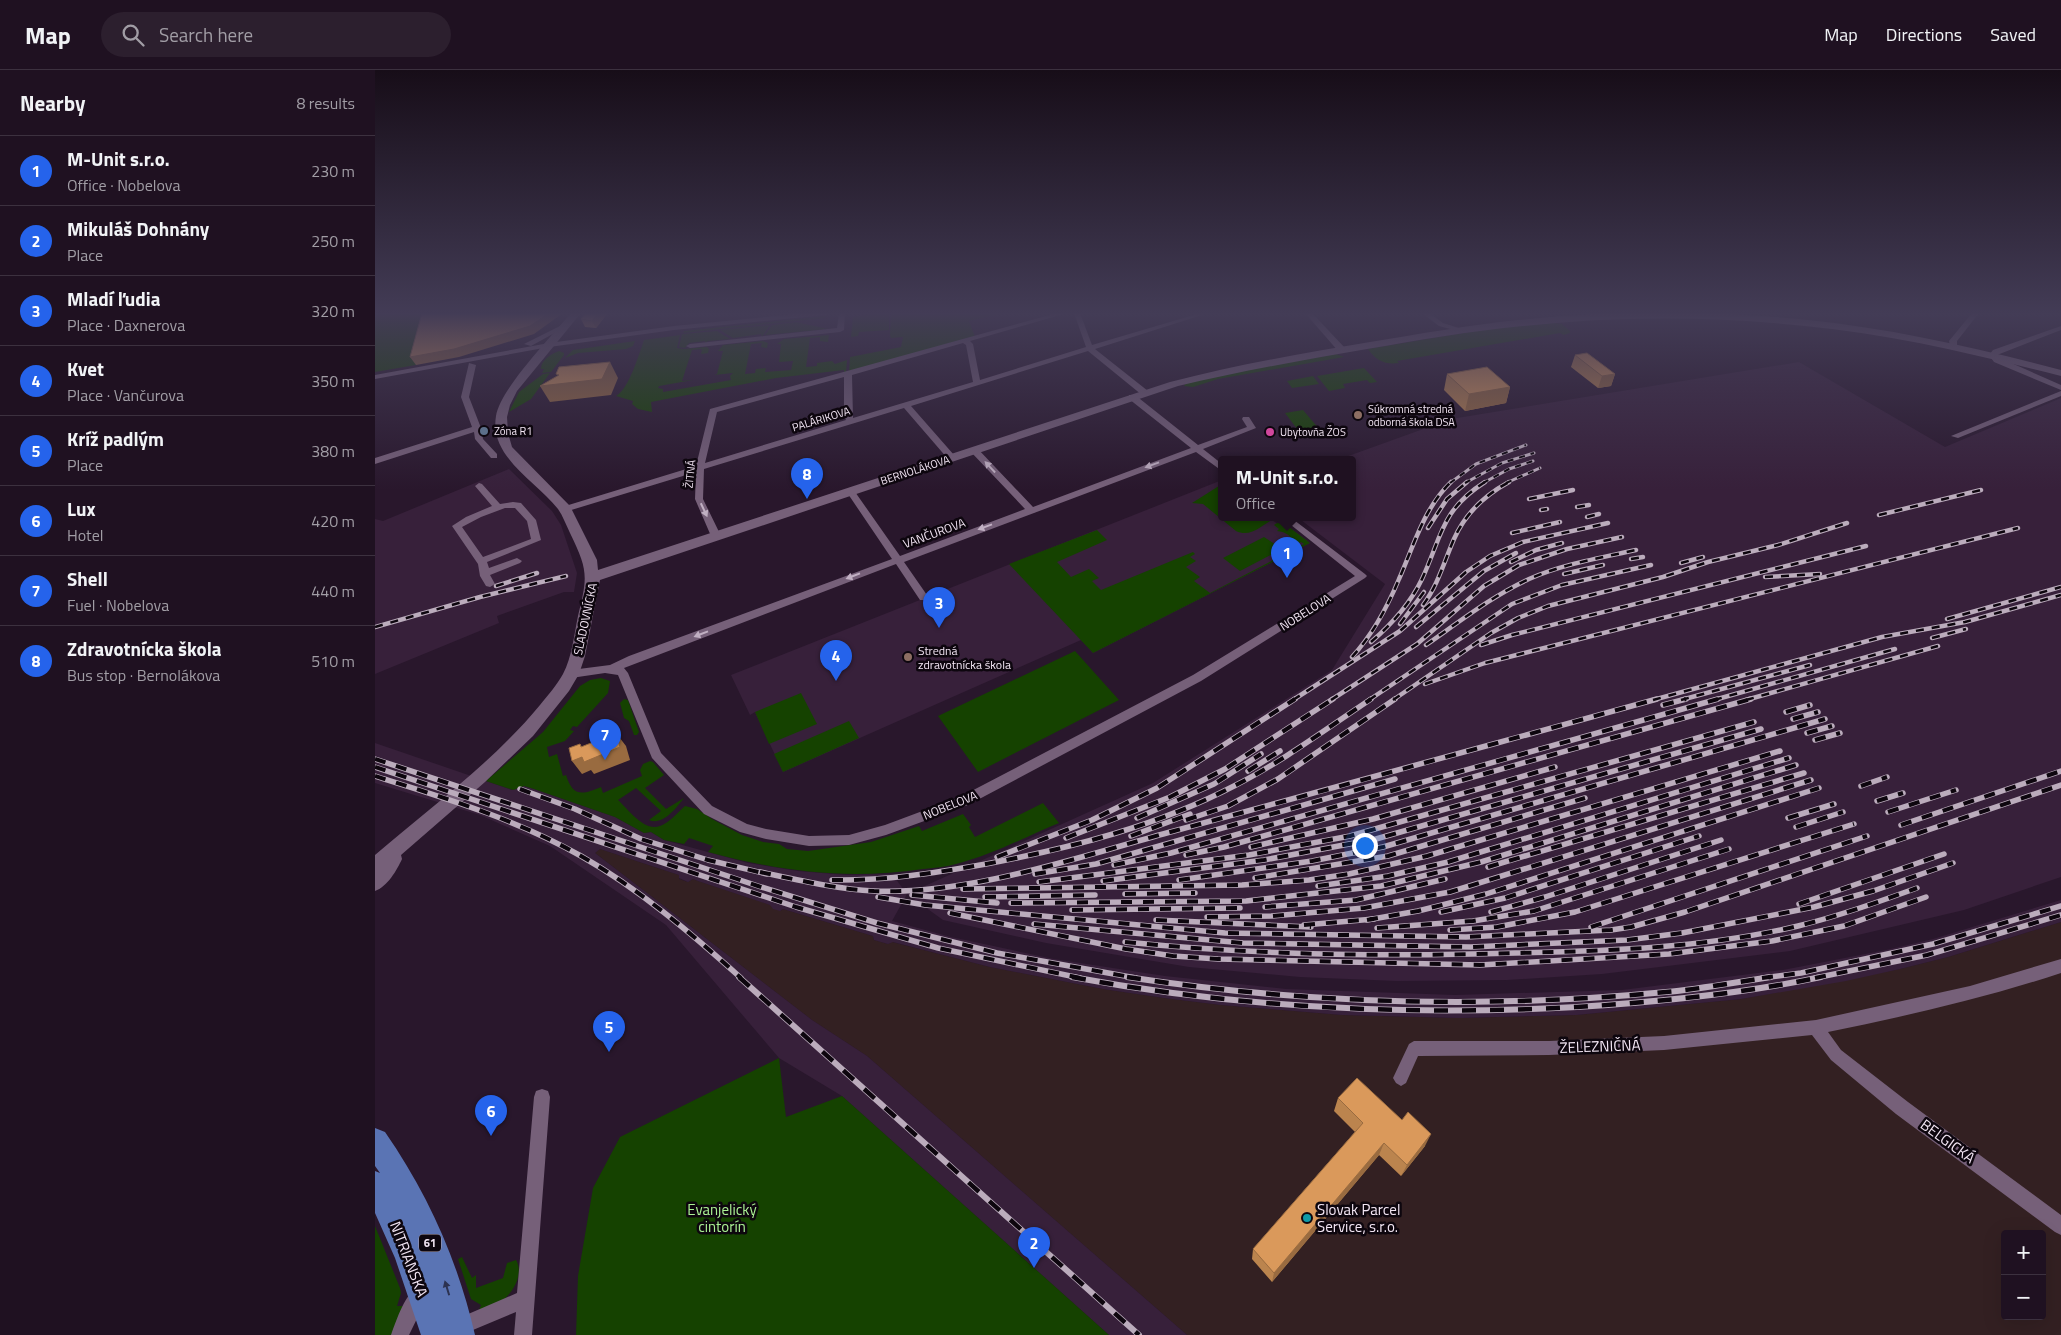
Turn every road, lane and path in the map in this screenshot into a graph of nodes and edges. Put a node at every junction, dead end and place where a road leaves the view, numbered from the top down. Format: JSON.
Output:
{"nodes":[{"id":1,"x":405,"y":372,"type":"edge"},
{"id":2,"x":470,"y":372,"type":"edge"},
{"id":3,"x":526,"y":372,"type":"edge"},
{"id":4,"x":855,"y":372,"type":"edge"},
{"id":5,"x":975,"y":372,"type":"edge"},
{"id":6,"x":1013,"y":372,"type":"edge"},
{"id":7,"x":1119,"y":372,"type":"edge"},
{"id":8,"x":1222,"y":372,"type":"edge"},
{"id":9,"x":2025,"y":372,"type":"edge"},
{"id":10,"x":848,"y":374,"type":"junction"},
{"id":11,"x":375,"y":378,"type":"edge"},
{"id":12,"x":977,"y":383,"type":"junction"},
{"id":13,"x":2061,"y":388,"type":"edge"},
{"id":14,"x":1145,"y":392,"type":"junction"},
{"id":15,"x":2061,"y":393,"type":"edge"},
{"id":16,"x":1132,"y":397,"type":"junction"},
{"id":17,"x":906,"y":405,"type":"junction"},
{"id":18,"x":1246,"y":419,"type":"dead end"},
{"id":19,"x":851,"y":422,"type":"junction"},
{"id":20,"x":477,"y":428,"type":"junction"},
{"id":21,"x":1955,"y":436,"type":"dead end"},
{"id":22,"x":1198,"y":448,"type":"junction"},
{"id":23,"x":974,"y":450,"type":"junction"},
{"id":24,"x":494,"y":456,"type":"dead end"},
{"id":25,"x":951,"y":457,"type":"junction"},
{"id":26,"x":375,"y":461,"type":"edge"},
{"id":27,"x":1218,"y":465,"type":"edge"},
{"id":28,"x":700,"y":468,"type":"junction"},
{"id":29,"x":479,"y":486,"type":"dead end"},
{"id":30,"x":850,"y":491,"type":"junction"},
{"id":31,"x":498,"y":508,"type":"junction"},
{"id":32,"x":565,"y":509,"type":"junction"},
{"id":33,"x":1031,"y":510,"type":"junction"},
{"id":34,"x":1290,"y":521,"type":"edge"},
{"id":35,"x":716,"y":536,"type":"junction"},
{"id":36,"x":899,"y":559,"type":"junction"},
{"id":37,"x":481,"y":561,"type":"junction"},
{"id":38,"x":517,"y":561,"type":"dead end"},
{"id":39,"x":485,"y":572,"type":"junction"},
{"id":40,"x":593,"y":578,"type":"junction"},
{"id":41,"x":490,"y":584,"type":"dead end"},
{"id":42,"x":925,"y":598,"type":"dead end"},
{"id":43,"x":614,"y":668,"type":"junction"},
{"id":44,"x":571,"y":674,"type":"junction"},
{"id":45,"x":407,"y":841,"type":"junction"},
{"id":46,"x":375,"y":861,"type":"edge"},
{"id":47,"x":375,"y":866,"type":"edge"},
{"id":48,"x":375,"y":873,"type":"edge"},
{"id":49,"x":375,"y":883,"type":"edge"},
{"id":50,"x":2061,"y":966,"type":"edge"},
{"id":51,"x":1816,"y":1027,"type":"junction"},
{"id":52,"x":1401,"y":1078,"type":"dead end"},
{"id":53,"x":542,"y":1098,"type":"dead end"},
{"id":54,"x":375,"y":1142,"type":"edge"},
{"id":55,"x":375,"y":1185,"type":"edge"},
{"id":56,"x":2061,"y":1226,"type":"edge"},
{"id":57,"x":422,"y":1290,"type":"junction"},
{"id":58,"x":527,"y":1298,"type":"junction"},
{"id":59,"x":451,"y":1332,"type":"edge"},
{"id":60,"x":400,"y":1335,"type":"edge"},
{"id":61,"x":523,"y":1335,"type":"edge"}],
"edges":[{"from":1,"to":11,"type":"street"},
{"from":2,"to":20,"type":"street"},
{"from":3,"to":32,"type":"street","name":"SLADOVNÍCKA"},
{"from":4,"to":10,"type":"street"},
{"from":5,"to":12,"type":"street"},
{"from":6,"to":12,"type":"street","name":"PALÁRIKOVA"},
{"from":7,"to":14,"type":"street"},
{"from":8,"to":14,"type":"street","name":"BERNOLÁKOVA"},
{"from":9,"to":13,"type":"street"},
{"from":10,"to":19,"type":"street"},
{"from":10,"to":28,"type":"street","name":"ŽITNÁ"},
{"from":12,"to":17,"type":"street","name":"PALÁRIKOVA"},
{"from":14,"to":16,"type":"street","name":"BERNOLÁKOVA"},
{"from":15,"to":21,"type":"street"},
{"from":16,"to":22,"type":"street"},
{"from":16,"to":23,"type":"street","name":"BERNOLÁKOVA"},
{"from":17,"to":19,"type":"street","name":"PALÁRIKOVA"},
{"from":17,"to":25,"type":"street"},
{"from":18,"to":22,"type":"street","name":"VANČUROVA"},
{"from":19,"to":28,"type":"street","name":"PALÁRIKOVA"},
{"from":20,"to":24,"type":"street"},
{"from":20,"to":26,"type":"street"},
{"from":22,"to":27,"type":"street"},
{"from":22,"to":33,"type":"street","name":"VANČUROVA","one_way":true},
{"from":23,"to":25,"type":"street","name":"BERNOLÁKOVA"},
{"from":33,"to":23,"type":"street","one_way":true},
{"from":25,"to":30,"type":"street","name":"BERNOLÁKOVA"},
{"from":28,"to":32,"type":"street","name":"PALÁRIKOVA"},
{"from":28,"to":35,"type":"street","name":"ŽITNÁ","one_way":true},
{"from":29,"to":31,"type":"street"},
{"from":30,"to":35,"type":"street","name":"BERNOLÁKOVA"},
{"from":30,"to":36,"type":"street"},
{"from":31,"to":37,"type":"street"},
{"from":31,"to":37,"type":"street"},
{"from":32,"to":40,"type":"street","name":"SLADOVNÍCKA"},
{"from":33,"to":36,"type":"street","name":"VANČUROVA","one_way":true},
{"from":34,"to":43,"type":"street","name":"NOBELOVA"},
{"from":35,"to":40,"type":"street","name":"BERNOLÁKOVA"},
{"from":36,"to":42,"type":"street"},
{"from":36,"to":43,"type":"street","name":"VANČUROVA","one_way":true},
{"from":37,"to":39,"type":"street"},
{"from":38,"to":39,"type":"street"},
{"from":39,"to":41,"type":"street"},
{"from":40,"to":44,"type":"street","name":"SLADOVNÍCKA"},
{"from":43,"to":44,"type":"street"},
{"from":44,"to":45,"type":"street","name":"SLADOVNÍCKA"},
{"from":45,"to":46,"type":"street"},
{"from":45,"to":47,"type":"street","name":"SLADOVNÍCKA"},
{"from":45,"to":48,"type":"street","name":"SLADOVNÍCKA"},
{"from":45,"to":49,"type":"street"},
{"from":50,"to":51,"type":"street"},
{"from":51,"to":52,"type":"street","name":"ŽELEZNIČNÁ"},
{"from":51,"to":56,"type":"street","name":"BELGICKÁ"},
{"from":53,"to":58,"type":"street"},
{"from":59,"to":54,"type":"main road","name":"NITRIANSKA","number":"61","one_way":true},
{"from":55,"to":57,"type":"main road","name":"NITRIANSKA","number":"61"},
{"from":57,"to":59,"type":"main road","name":"NITRIANSKA","number":"61"},
{"from":57,"to":60,"type":"street"},
{"from":58,"to":59,"type":"street"},
{"from":58,"to":61,"type":"street"}]}
